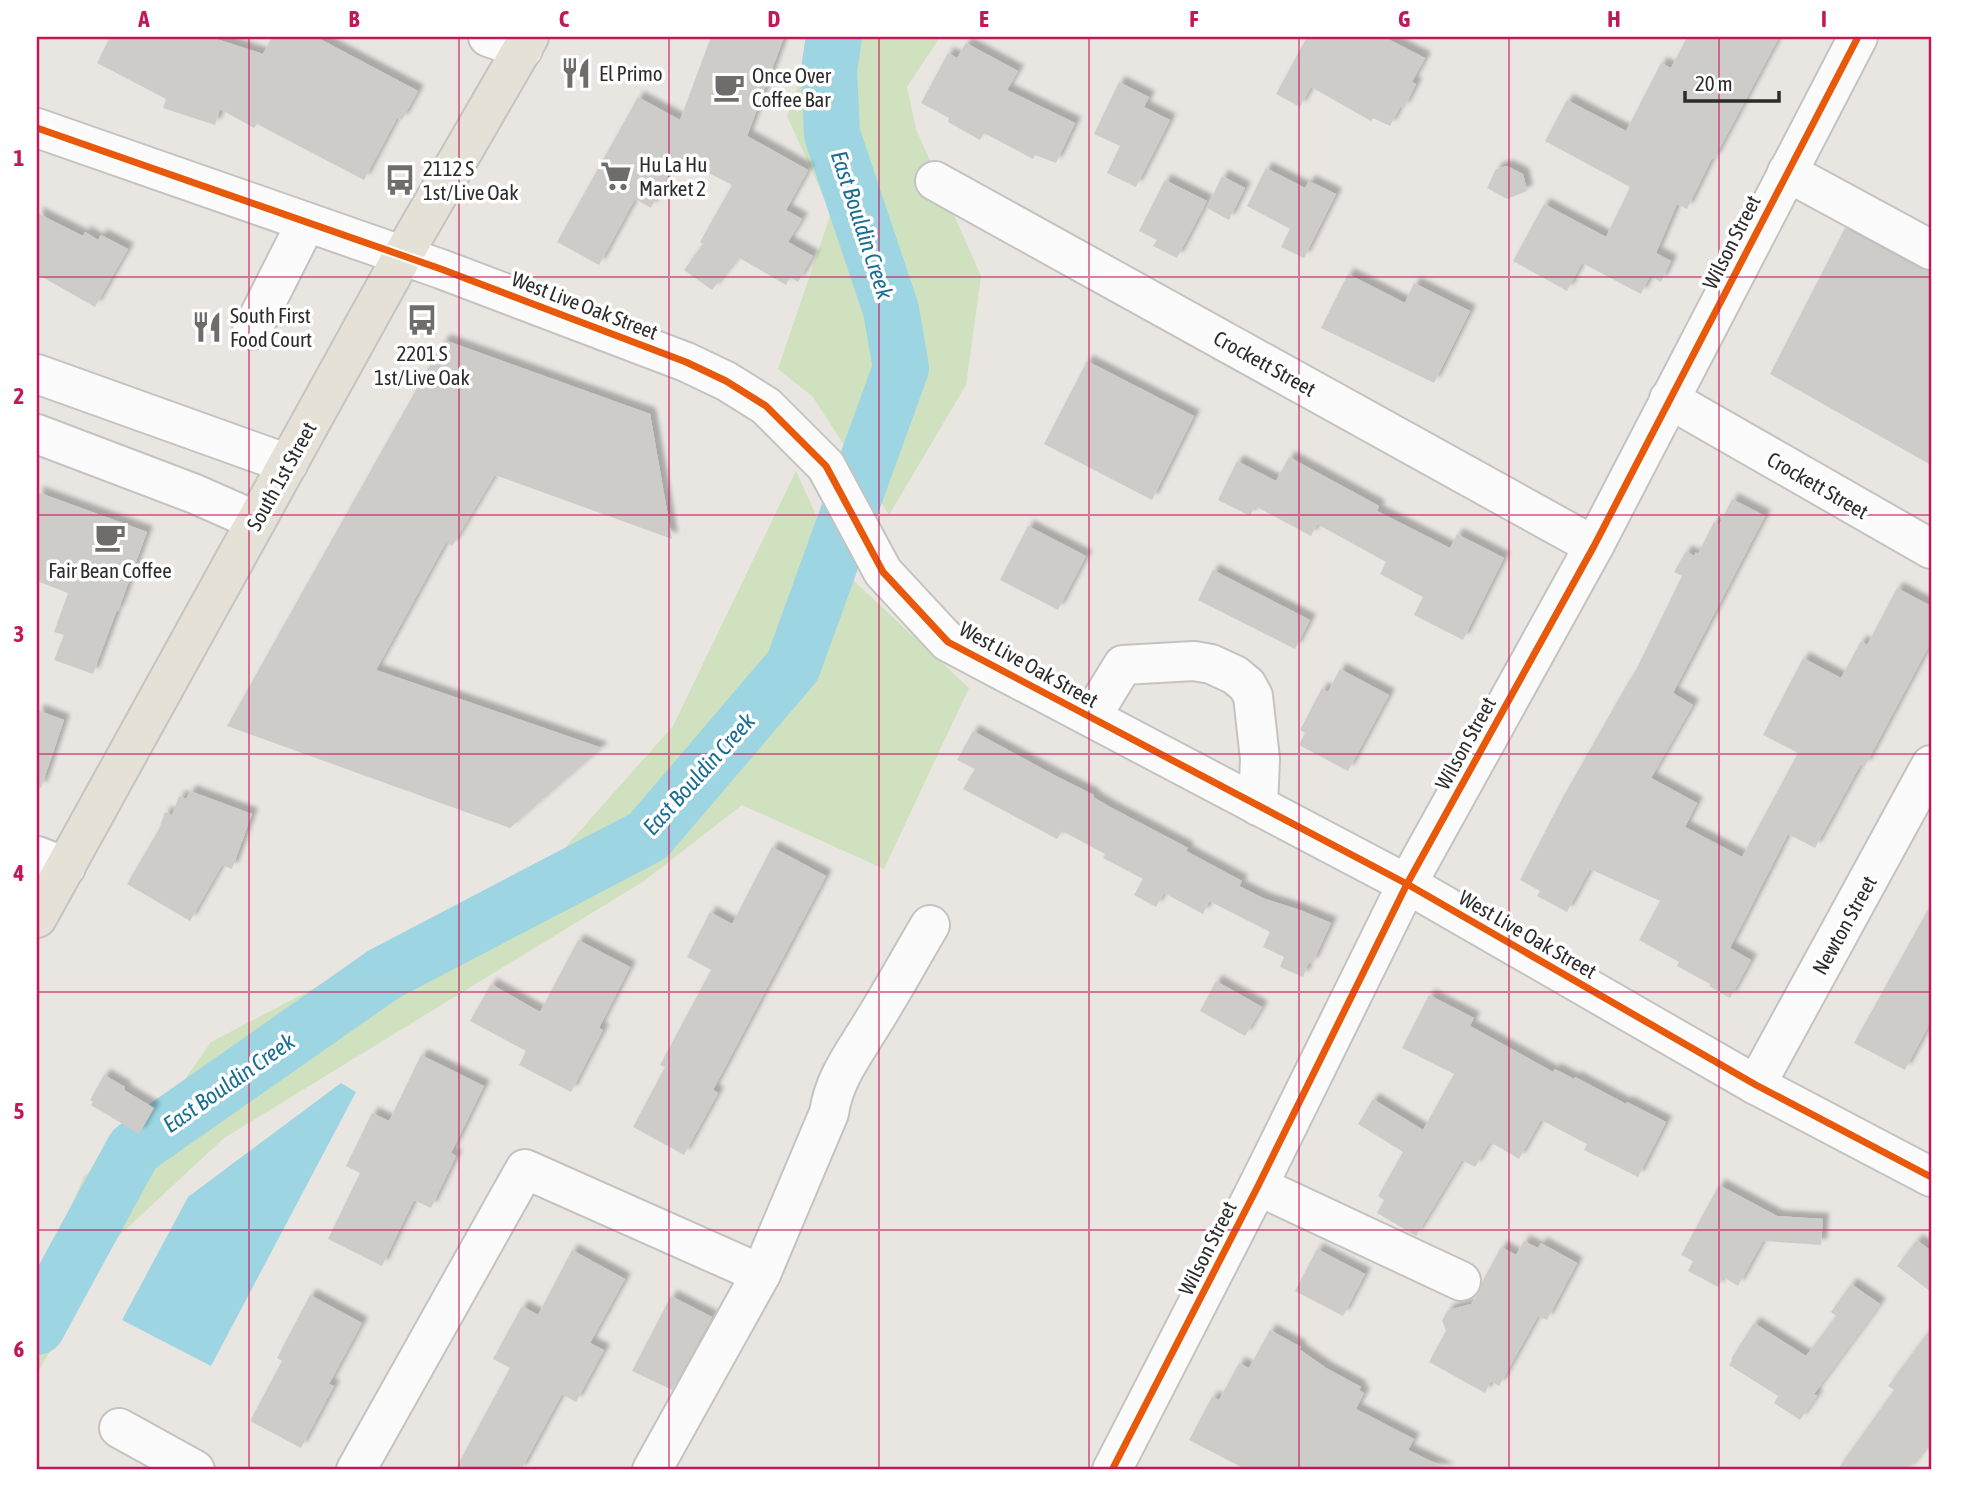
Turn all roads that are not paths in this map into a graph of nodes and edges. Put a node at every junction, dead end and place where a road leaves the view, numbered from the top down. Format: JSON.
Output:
{"nodes":[{"id":1,"x":1857,"y":37,"type":"edge"},
{"id":2,"x":513,"y":41,"type":"edge"},
{"id":3,"x":37,"y":128,"type":"edge"},
{"id":4,"x":1787,"y":172,"type":"junction"},
{"id":5,"x":935,"y":181,"type":"dead end"},
{"id":6,"x":306,"y":223,"type":"junction"},
{"id":7,"x":1931,"y":250,"type":"edge"},
{"id":8,"x":403,"y":255,"type":"junction"},
{"id":9,"x":252,"y":330,"type":"dead end"},
{"id":10,"x":37,"y":374,"type":"edge"},
{"id":11,"x":1669,"y":399,"type":"junction"},
{"id":12,"x":37,"y":434,"type":"edge"},
{"id":13,"x":288,"y":464,"type":"junction"},
{"id":14,"x":256,"y":521,"type":"junction"},
{"id":15,"x":1594,"y":546,"type":"junction"},
{"id":16,"x":1931,"y":549,"type":"edge"},
{"id":17,"x":1091,"y":718,"type":"junction"},
{"id":18,"x":1931,"y":765,"type":"edge"},
{"id":19,"x":1258,"y":806,"type":"junction"},
{"id":20,"x":51,"y":862,"type":"edge"},
{"id":21,"x":1407,"y":884,"type":"junction"},
{"id":22,"x":37,"y":918,"type":"edge"},
{"id":23,"x":930,"y":925,"type":"dead end"},
{"id":24,"x":1756,"y":1085,"type":"junction"},
{"id":25,"x":1931,"y":1177,"type":"edge"},
{"id":26,"x":1258,"y":1186,"type":"junction"},
{"id":27,"x":761,"y":1274,"type":"junction"},
{"id":28,"x":1461,"y":1281,"type":"dead end"},
{"id":29,"x":119,"y":1429,"type":"dead end"},
{"id":30,"x":195,"y":1470,"type":"edge"},
{"id":31,"x":356,"y":1470,"type":"edge"},
{"id":32,"x":652,"y":1470,"type":"edge"},
{"id":33,"x":1112,"y":1470,"type":"edge"}],
"edges":[{"from":1,"to":4,"type":"street","name":"Wilson Street"},
{"from":2,"to":8,"type":"main road","name":"South 1st Street"},
{"from":3,"to":6,"type":"street","name":"West Live Oak Street"},
{"from":4,"to":7,"type":"street"},
{"from":4,"to":11,"type":"street","name":"Wilson Street"},
{"from":5,"to":15,"type":"street","name":"Crockett Street"},
{"from":6,"to":8,"type":"street","name":"West Live Oak Street"},
{"from":6,"to":9,"type":"street"},
{"from":8,"to":13,"type":"main road","name":"South 1st Street"},
{"from":8,"to":17,"type":"street","name":"West Live Oak Street"},
{"from":10,"to":13,"type":"street"},
{"from":11,"to":15,"type":"street","name":"Wilson Street"},
{"from":11,"to":16,"type":"street","name":"Crockett Street"},
{"from":12,"to":14,"type":"street"},
{"from":13,"to":14,"type":"main road","name":"South 1st Street"},
{"from":14,"to":20,"type":"main road","name":"South 1st Street"},
{"from":15,"to":21,"type":"street","name":"Wilson Street"},
{"from":17,"to":19,"type":"street","name":"West Live Oak Street"},
{"from":17,"to":19,"type":"street"},
{"from":18,"to":24,"type":"street","name":"Newton Street"},
{"from":19,"to":21,"type":"street","name":"West Live Oak Street"},
{"from":20,"to":22,"type":"main road","name":"South 1st Street"},
{"from":21,"to":24,"type":"street","name":"West Live Oak Street"},
{"from":21,"to":26,"type":"street","name":"Wilson Street"},
{"from":23,"to":27,"type":"street"},
{"from":24,"to":25,"type":"street","name":"West Live Oak Street"},
{"from":26,"to":28,"type":"street"},
{"from":26,"to":33,"type":"street","name":"Wilson Street"},
{"from":27,"to":31,"type":"street"},
{"from":27,"to":32,"type":"street"},
{"from":29,"to":30,"type":"street"}]}
